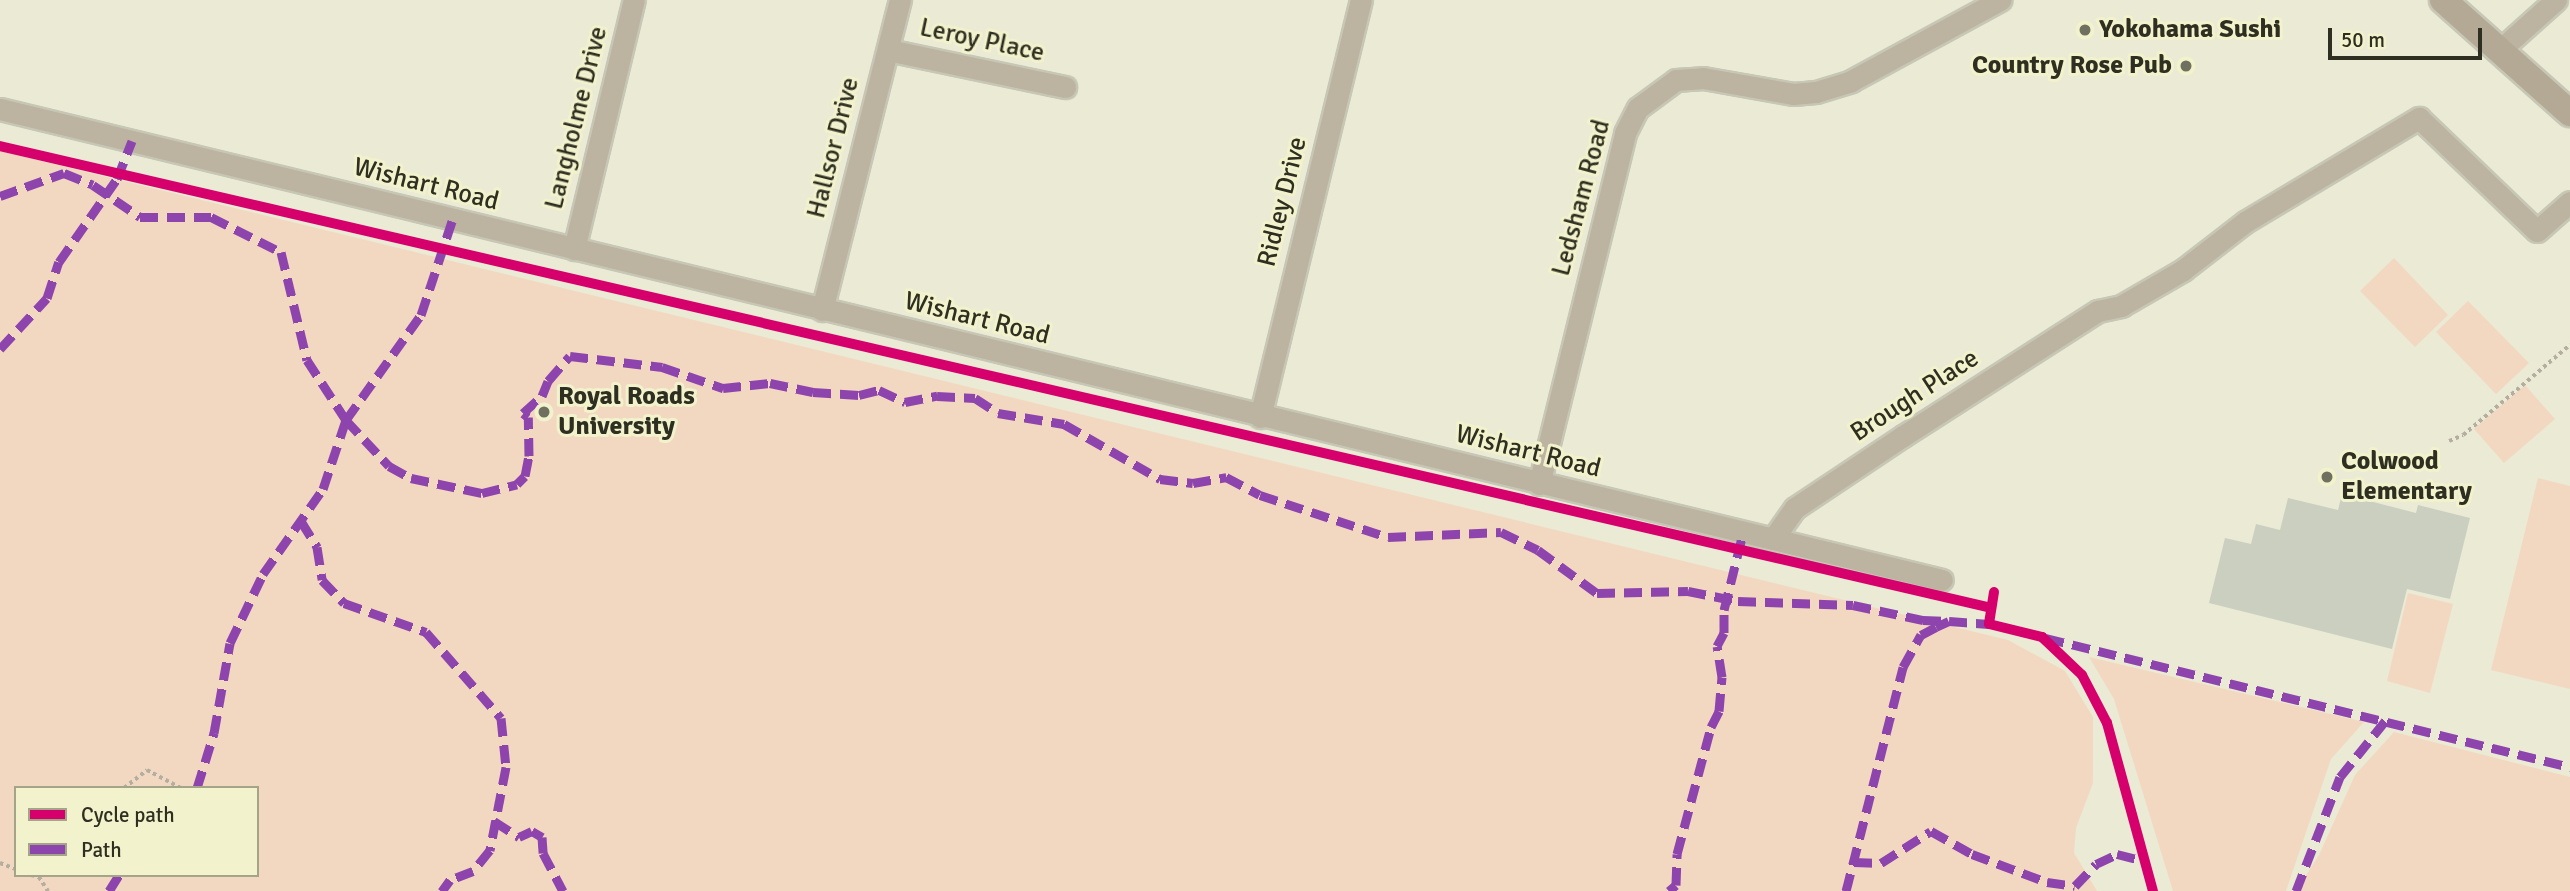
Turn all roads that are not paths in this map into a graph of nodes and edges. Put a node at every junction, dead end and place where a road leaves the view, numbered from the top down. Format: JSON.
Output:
{"nodes":[{"id":1,"x":634,"y":0,"type":"edge"},
{"id":2,"x":900,"y":0,"type":"edge"},
{"id":3,"x":1361,"y":0,"type":"edge"},
{"id":4,"x":2000,"y":0,"type":"edge"},
{"id":5,"x":2443,"y":0,"type":"edge"},
{"id":6,"x":2556,"y":0,"type":"edge"},
{"id":7,"x":888,"y":50,"type":"junction"},
{"id":8,"x":2500,"y":50,"type":"junction"},
{"id":9,"x":1065,"y":87,"type":"dead end"},
{"id":10,"x":0,"y":109,"type":"edge"},
{"id":11,"x":2570,"y":113,"type":"edge"},
{"id":12,"x":2570,"y":202,"type":"edge"},
{"id":13,"x":574,"y":249,"type":"junction"},
{"id":14,"x":822,"y":310,"type":"junction"},
{"id":15,"x":1260,"y":417,"type":"junction"},
{"id":16,"x":1539,"y":484,"type":"junction"},
{"id":17,"x":1773,"y":539,"type":"junction"},
{"id":18,"x":1942,"y":580,"type":"dead end"}],
"edges":[{"from":1,"to":13,"type":"street","name":"Langholme Drive"},
{"from":2,"to":7,"type":"street","name":"Hallsor Drive"},
{"from":3,"to":15,"type":"street","name":"Ridley Drive"},
{"from":4,"to":16,"type":"street","name":"Ledsham Road"},
{"from":5,"to":8,"type":"main road"},
{"from":6,"to":8,"type":"street"},
{"from":7,"to":9,"type":"street","name":"Leroy Place"},
{"from":7,"to":14,"type":"street","name":"Hallsor Drive"},
{"from":8,"to":11,"type":"main road"},
{"from":10,"to":13,"type":"street","name":"Wishart Road"},
{"from":12,"to":17,"type":"street","name":"Brough Place"},
{"from":13,"to":14,"type":"street","name":"Wishart Road"},
{"from":14,"to":15,"type":"street","name":"Wishart Road"},
{"from":15,"to":16,"type":"street","name":"Wishart Road"},
{"from":16,"to":17,"type":"street","name":"Wishart Road"},
{"from":17,"to":18,"type":"street","name":"Wishart Road"}]}
